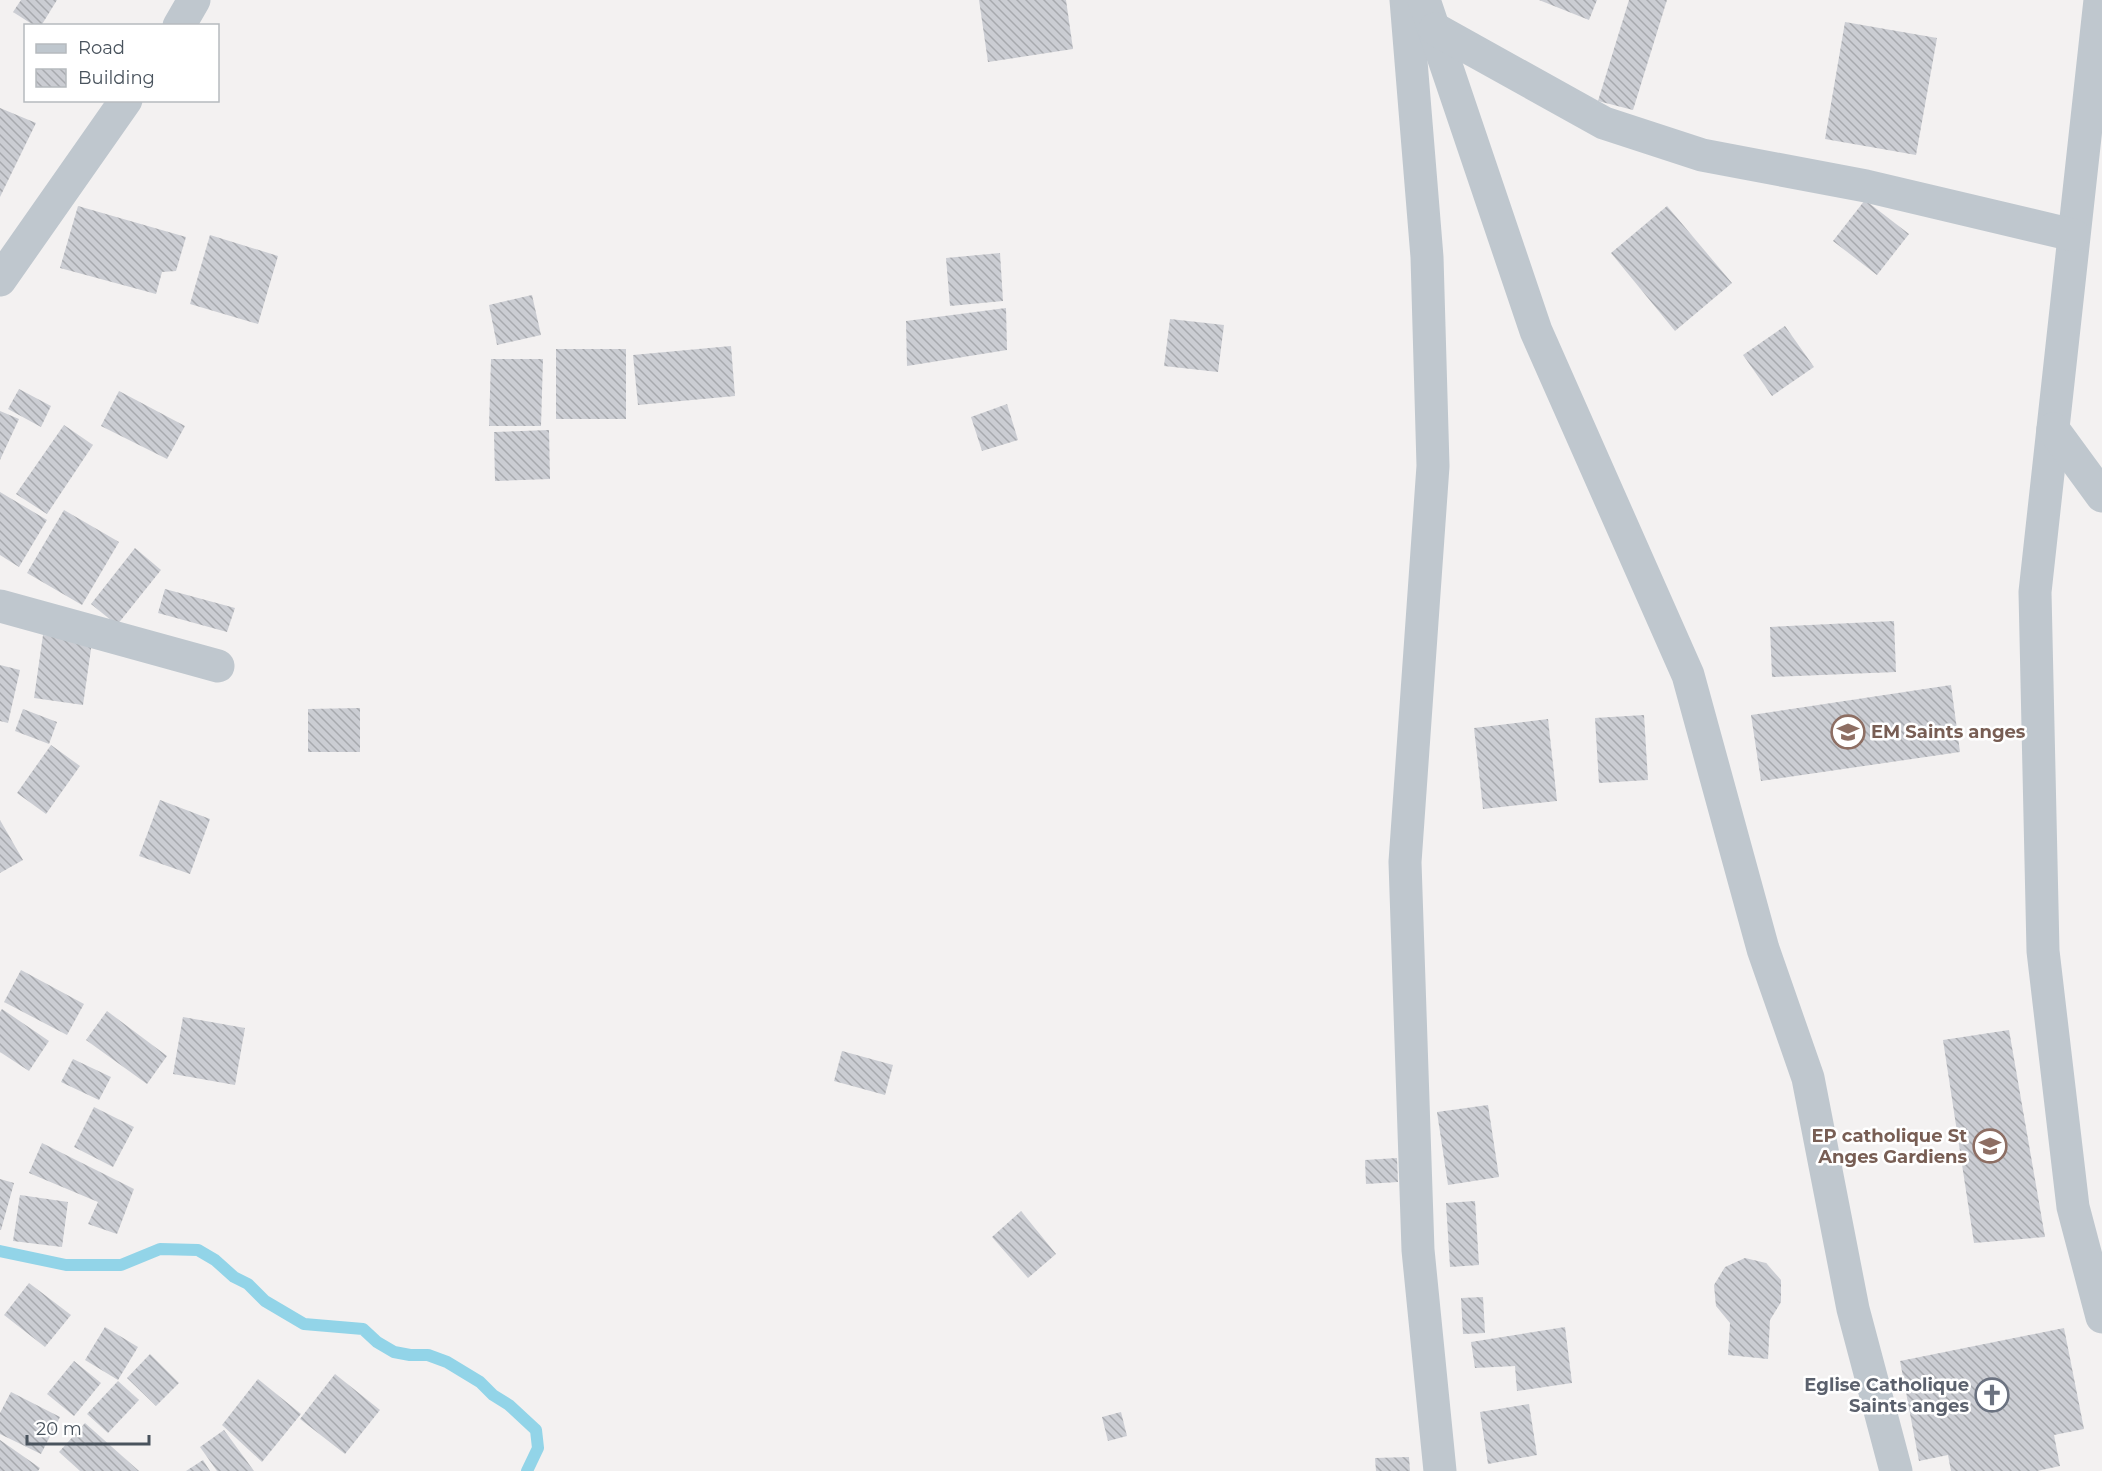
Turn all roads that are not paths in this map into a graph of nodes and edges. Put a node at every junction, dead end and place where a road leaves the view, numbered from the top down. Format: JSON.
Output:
{"nodes":[{"id":1,"x":194,"y":0,"type":"edge"},
{"id":2,"x":1406,"y":0,"type":"edge"},
{"id":3,"x":2100,"y":0,"type":"edge"},
{"id":4,"x":1429,"y":15,"type":"edge"},
{"id":5,"x":180,"y":24,"type":"edge"},
{"id":6,"x":125,"y":102,"type":"edge"},
{"id":7,"x":2073,"y":235,"type":"junction"},
{"id":8,"x":0,"y":280,"type":"edge"},
{"id":9,"x":2053,"y":429,"type":"junction"},
{"id":10,"x":2102,"y":496,"type":"edge"},
{"id":11,"x":0,"y":606,"type":"edge"},
{"id":12,"x":218,"y":666,"type":"dead end"},
{"id":13,"x":2102,"y":1317,"type":"edge"},
{"id":14,"x":1440,"y":1471,"type":"edge"},
{"id":15,"x":1896,"y":1471,"type":"edge"}],
"edges":[{"from":1,"to":5,"type":"street"},
{"from":2,"to":14,"type":"street"},
{"from":3,"to":7,"type":"street"},
{"from":4,"to":7,"type":"street"},
{"from":4,"to":15,"type":"street"},
{"from":6,"to":8,"type":"street"},
{"from":7,"to":9,"type":"street"},
{"from":9,"to":10,"type":"street"},
{"from":9,"to":13,"type":"street"},
{"from":11,"to":12,"type":"street"}]}
